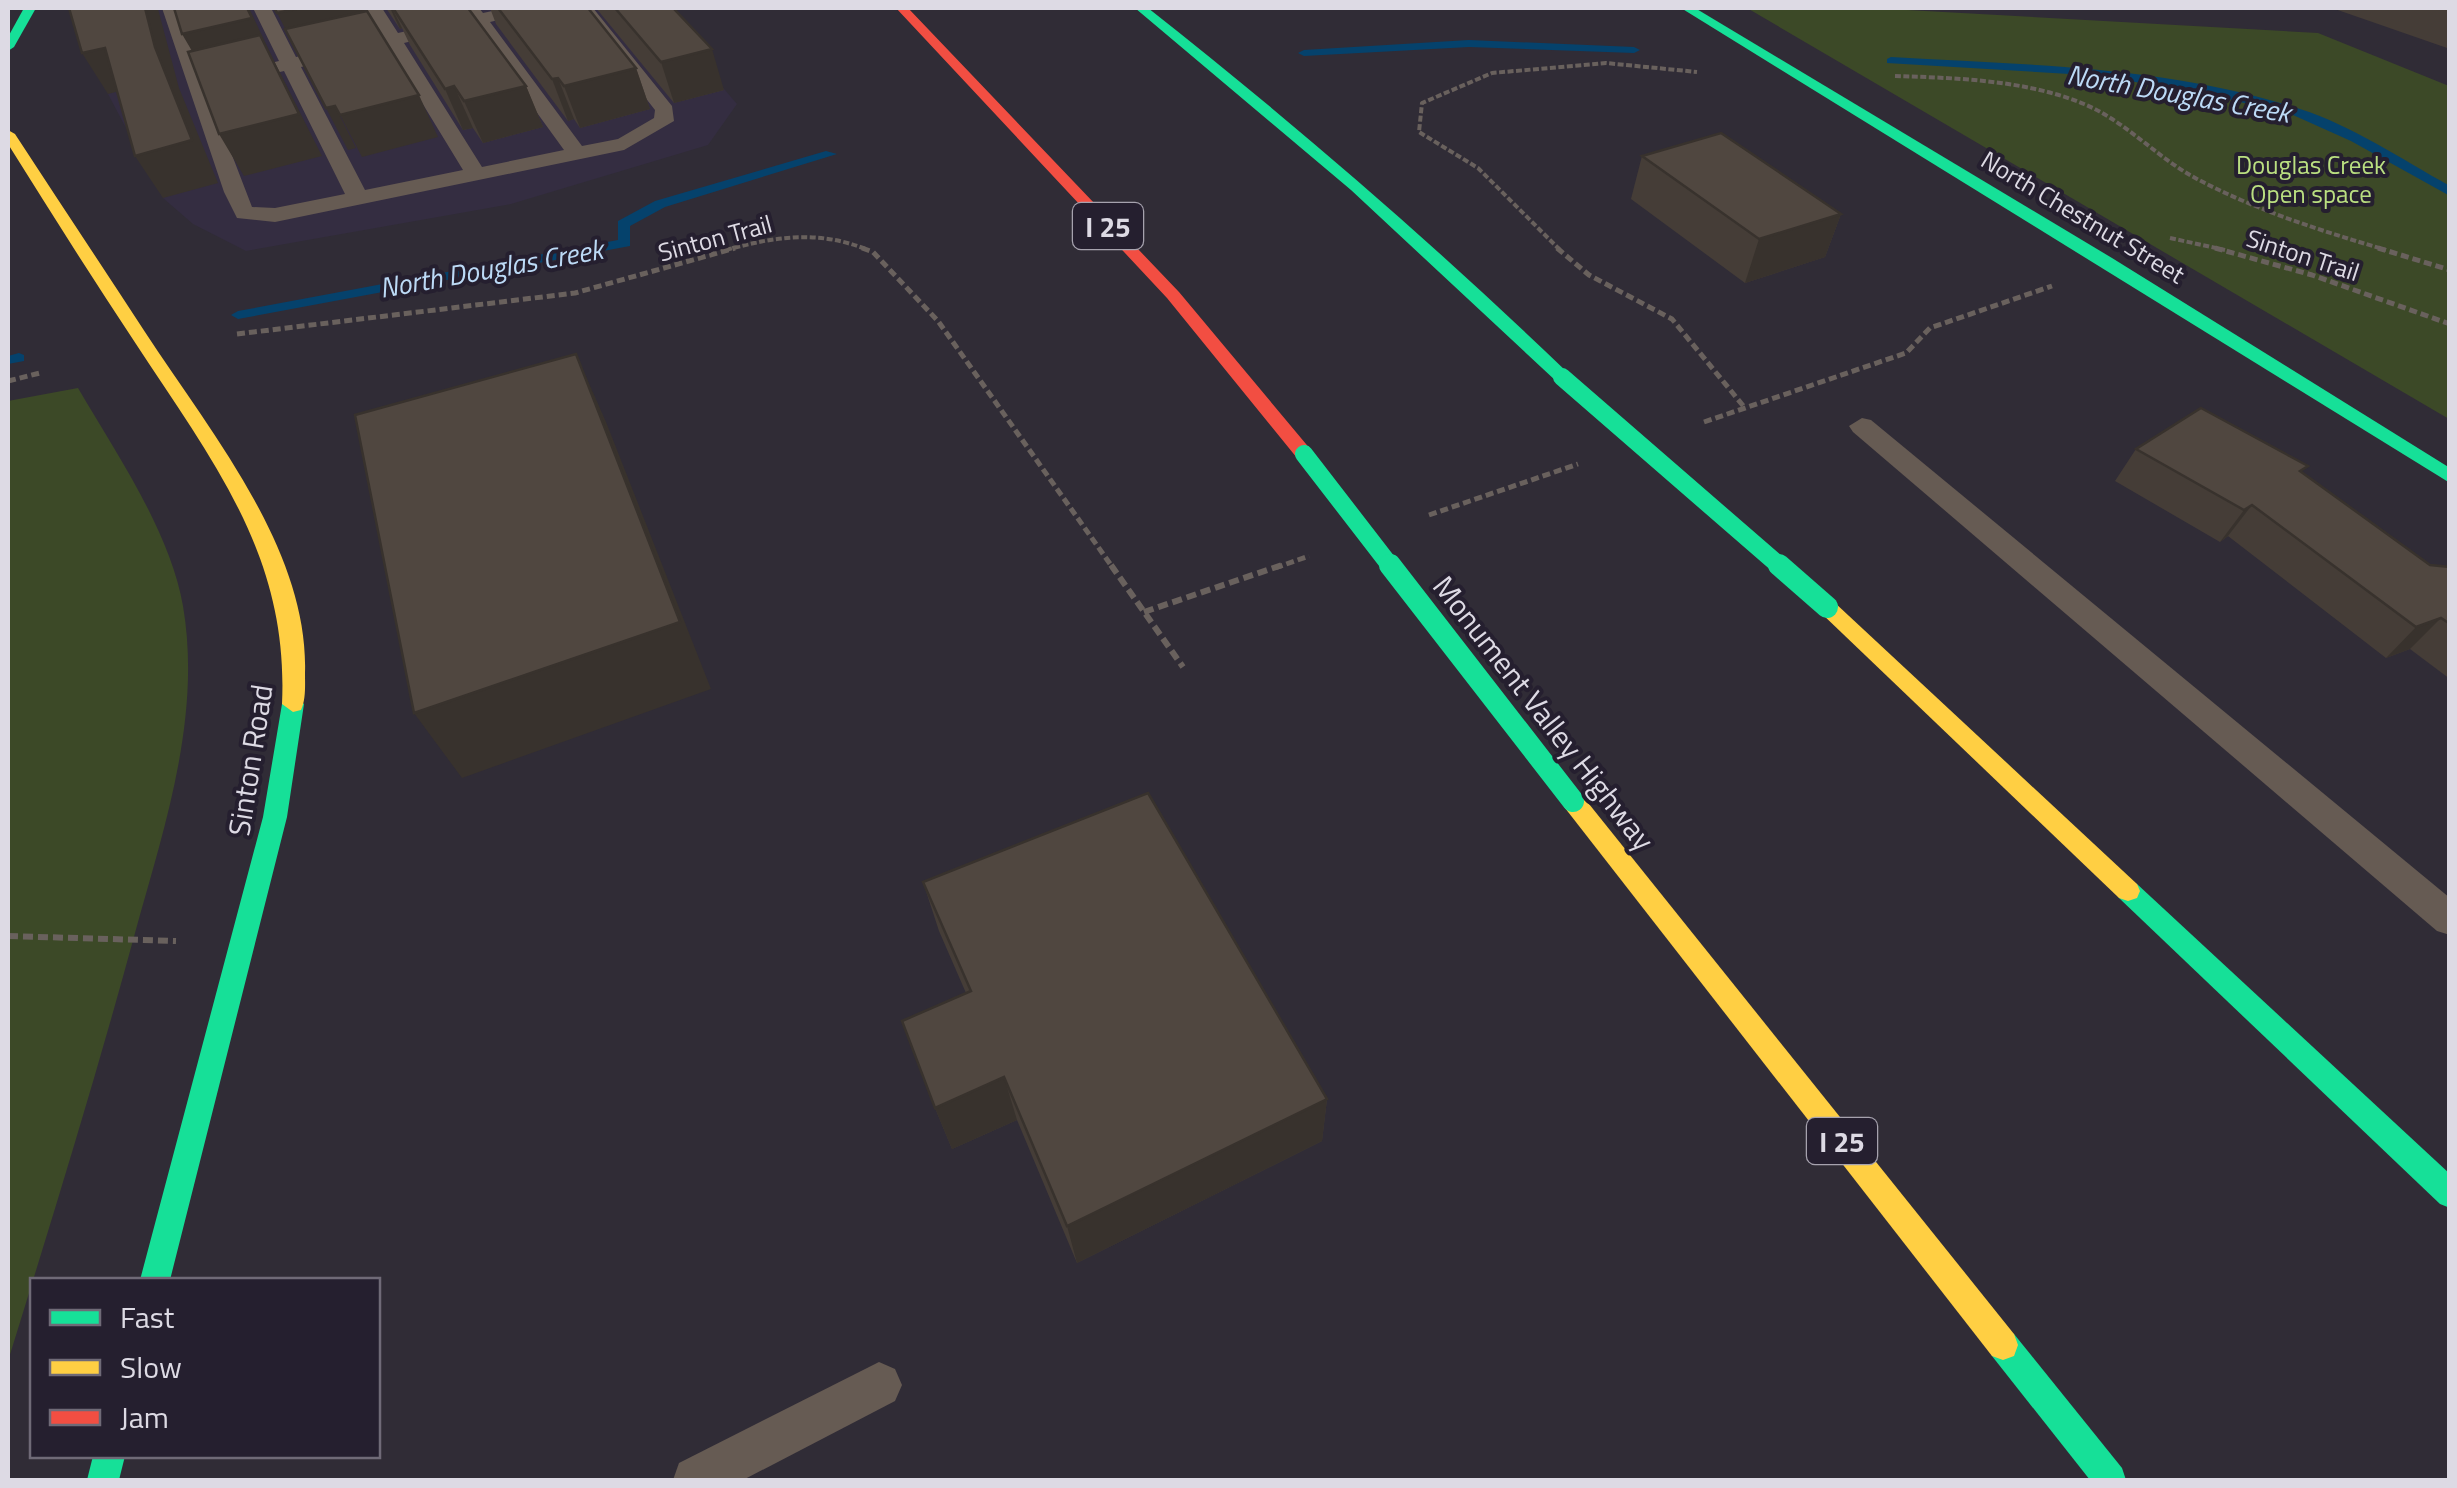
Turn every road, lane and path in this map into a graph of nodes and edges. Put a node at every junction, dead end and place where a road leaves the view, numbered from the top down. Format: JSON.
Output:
{"nodes":[{"id":1,"x":30,"y":8,"type":"edge"},
{"id":2,"x":171,"y":8,"type":"edge"},
{"id":3,"x":262,"y":8,"type":"edge"},
{"id":4,"x":373,"y":8,"type":"edge"},
{"id":5,"x":527,"y":8,"type":"edge"},
{"id":6,"x":584,"y":8,"type":"edge"},
{"id":7,"x":902,"y":8,"type":"edge"},
{"id":8,"x":1141,"y":8,"type":"edge"},
{"id":9,"x":1687,"y":8,"type":"edge"},
{"id":10,"x":475,"y":14,"type":"edge"},
{"id":11,"x":394,"y":40,"type":"junction"},
{"id":12,"x":8,"y":47,"type":"edge"},
{"id":13,"x":290,"y":64,"type":"junction"},
{"id":14,"x":1708,"y":72,"type":"dead end"},
{"id":15,"x":1889,"y":76,"type":"dead end"},
{"id":16,"x":193,"y":87,"type":"junction"},
{"id":17,"x":8,"y":134,"type":"edge"},
{"id":18,"x":577,"y":154,"type":"junction"},
{"id":19,"x":476,"y":174,"type":"junction"},
{"id":20,"x":358,"y":198,"type":"junction"},
{"id":21,"x":2166,"y":238,"type":"dead end"},
{"id":22,"x":2450,"y":270,"type":"edge"},
{"id":23,"x":2450,"y":324,"type":"edge"},
{"id":24,"x":237,"y":334,"type":"dead end"},
{"id":25,"x":40,"y":373,"type":"dead end"},
{"id":26,"x":8,"y":381,"type":"edge"},
{"id":27,"x":1746,"y":408,"type":"dead end"},
{"id":28,"x":1862,"y":426,"type":"dead end"},
{"id":29,"x":2450,"y":477,"type":"edge"},
{"id":30,"x":1183,"y":667,"type":"dead end"},
{"id":31,"x":2450,"y":920,"type":"edge"},
{"id":32,"x":244,"y":935,"type":"junction"},
{"id":33,"x":8,"y":936,"type":"edge"},
{"id":34,"x":2450,"y":1194,"type":"edge"},
{"id":35,"x":155,"y":1278,"type":"edge"},
{"id":36,"x":879,"y":1385,"type":"dead end"},
{"id":37,"x":696,"y":1480,"type":"edge"},
{"id":38,"x":2110,"y":1480,"type":"edge"}],
"edges":[{"from":1,"to":12,"type":"main road"},
{"from":2,"to":16,"type":"lane"},
{"from":3,"to":13,"type":"lane"},
{"from":4,"to":11,"type":"lane"},
{"from":5,"to":10,"type":"lane"},
{"from":6,"to":18,"type":"lane"},
{"from":7,"to":38,"type":"main road","name":"Monument Valley Highway","number":"I 25","bridge":true},
{"from":8,"to":34,"type":"main road","bridge":true},
{"from":9,"to":29,"type":"main road","name":"North Chestnut Street"},
{"from":10,"to":11,"type":"lane"},
{"from":10,"to":18,"type":"lane"},
{"from":11,"to":13,"type":"lane"},
{"from":11,"to":19,"type":"lane"},
{"from":13,"to":16,"type":"lane"},
{"from":13,"to":20,"type":"lane"},
{"from":14,"to":27,"type":"path"},
{"from":15,"to":22,"type":"path"},
{"from":16,"to":20,"type":"lane"},
{"from":17,"to":32,"type":"main road","name":"Sinton Road"},
{"from":18,"to":19,"type":"lane"},
{"from":19,"to":20,"type":"lane"},
{"from":21,"to":23,"type":"path","name":"Sinton Trail"},
{"from":24,"to":30,"type":"path","name":"Sinton Trail"},
{"from":25,"to":26,"type":"path"},
{"from":28,"to":31,"type":"lane"},
{"from":32,"to":33,"type":"path"},
{"from":32,"to":35,"type":"main road","name":"Sinton Road"},
{"from":36,"to":37,"type":"lane"}]}
